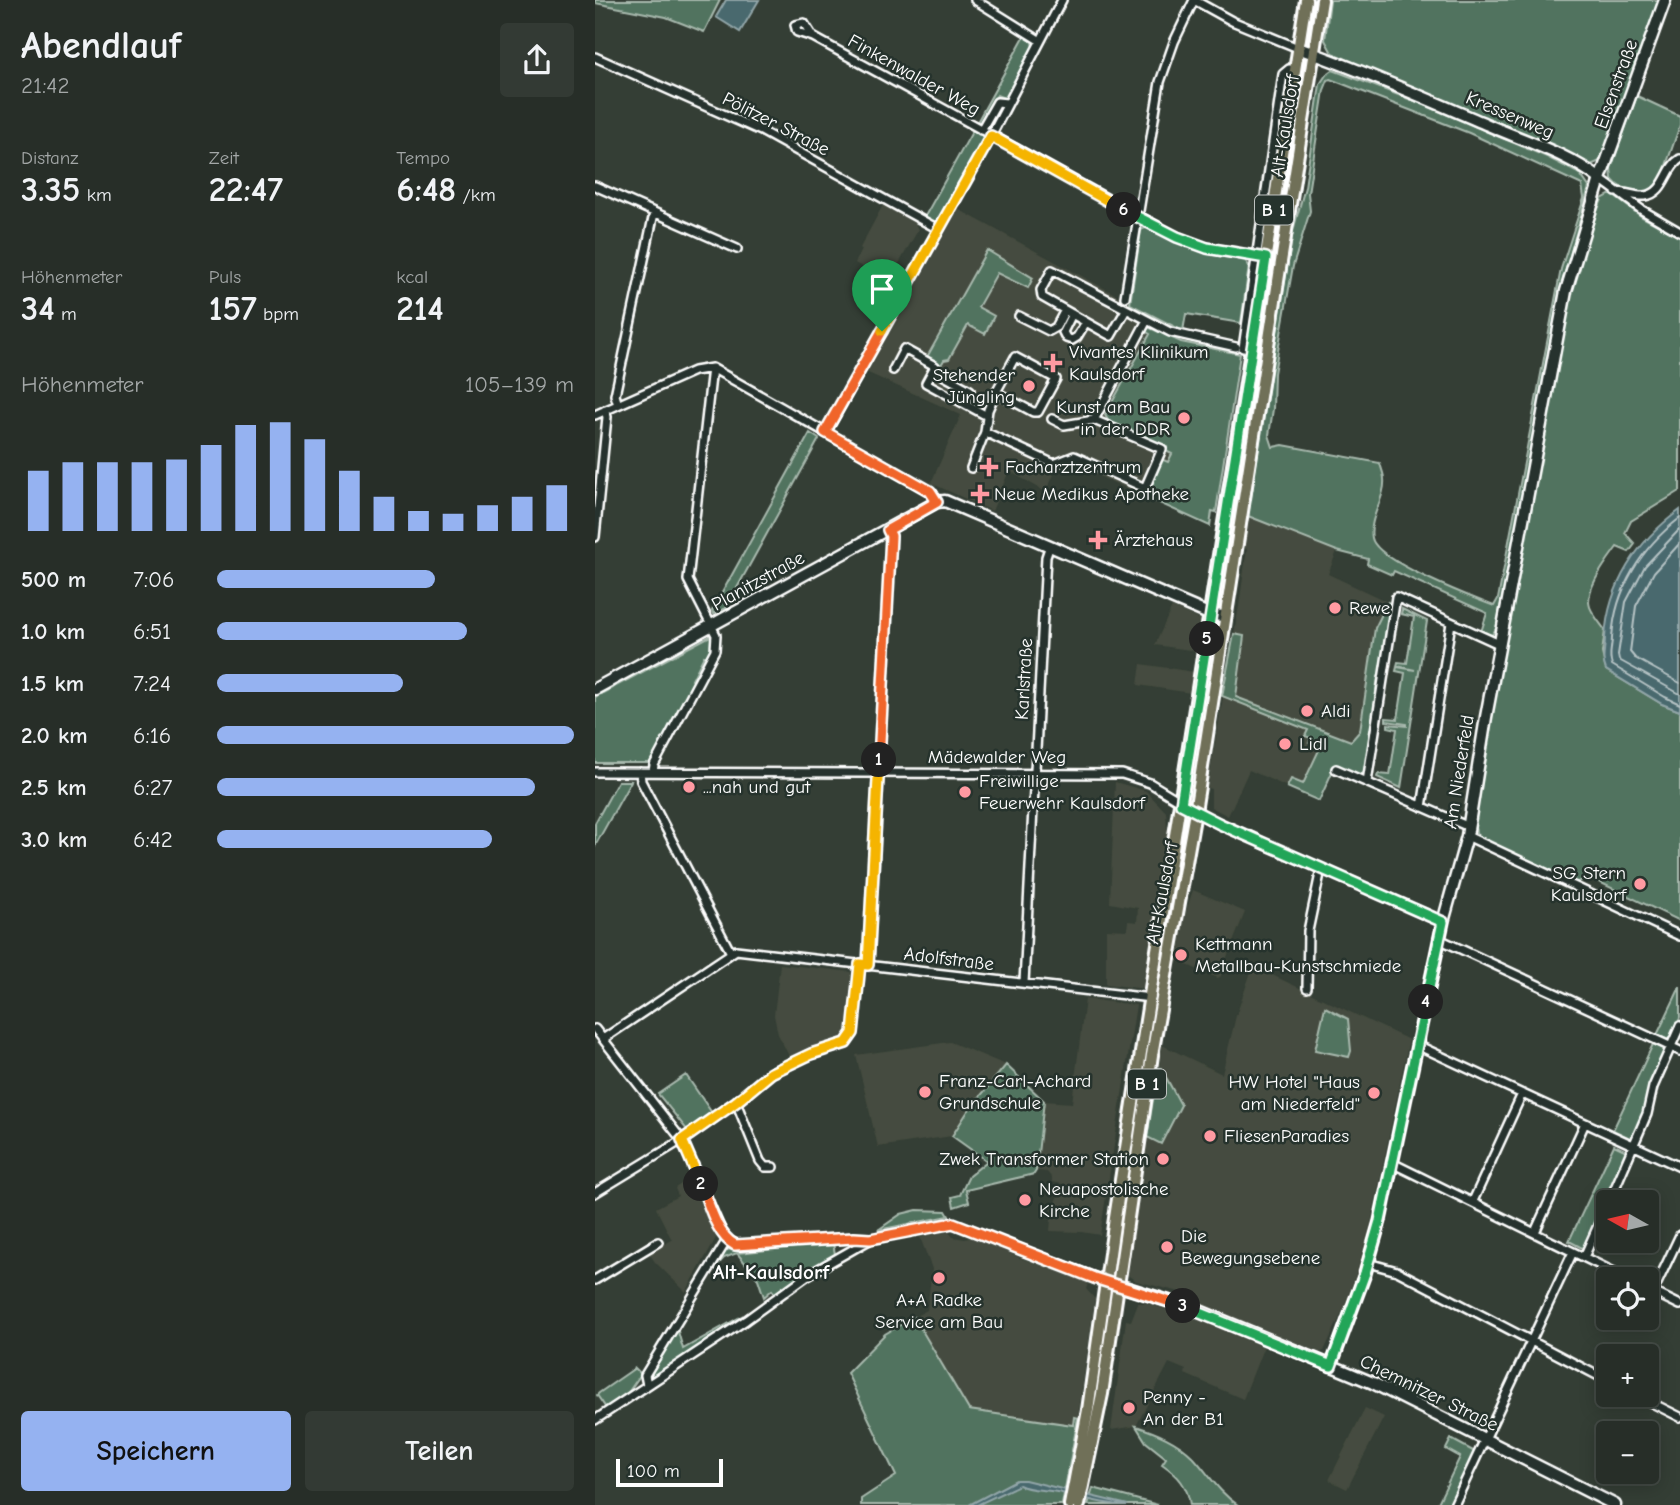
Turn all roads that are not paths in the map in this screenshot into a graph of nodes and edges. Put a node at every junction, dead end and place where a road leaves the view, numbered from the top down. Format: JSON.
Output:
{"nodes":[{"id":1,"x":975,"y":0,"type":"edge"},
{"id":2,"x":1062,"y":0,"type":"edge"},
{"id":3,"x":1194,"y":0,"type":"edge"},
{"id":4,"x":1306,"y":0,"type":"edge"},
{"id":5,"x":1322,"y":0,"type":"edge"},
{"id":6,"x":1665,"y":0,"type":"edge"},
{"id":7,"x":813,"y":37,"type":"dead end"},
{"id":8,"x":1039,"y":40,"type":"junction"},
{"id":9,"x":1299,"y":48,"type":"junction"},
{"id":10,"x":1314,"y":53,"type":"junction"},
{"id":11,"x":595,"y":57,"type":"edge"},
{"id":12,"x":1007,"y":103,"type":"junction"},
{"id":13,"x":981,"y":130,"type":"junction"},
{"id":14,"x":991,"y":136,"type":"junction"},
{"id":15,"x":1680,"y":159,"type":"edge"},
{"id":16,"x":1600,"y":179,"type":"junction"},
{"id":17,"x":595,"y":186,"type":"edge"},
{"id":18,"x":1615,"y":192,"type":"junction"},
{"id":19,"x":654,"y":212,"type":"junction"},
{"id":20,"x":1138,"y":217,"type":"junction"},
{"id":21,"x":938,"y":229,"type":"junction"},
{"id":22,"x":1680,"y":232,"type":"edge"},
{"id":23,"x":737,"y":249,"type":"dead end"},
{"id":24,"x":1261,"y":257,"type":"junction"},
{"id":25,"x":1125,"y":297,"type":"dead end"},
{"id":26,"x":1126,"y":310,"type":"junction"},
{"id":27,"x":1069,"y":312,"type":"junction"},
{"id":28,"x":1019,"y":316,"type":"dead end"},
{"id":29,"x":1146,"y":321,"type":"junction"},
{"id":30,"x":1086,"y":322,"type":"junction"},
{"id":31,"x":712,"y":368,"type":"junction"},
{"id":32,"x":893,"y":370,"type":"dead end"},
{"id":33,"x":933,"y":370,"type":"junction"},
{"id":34,"x":996,"y":392,"type":"junction"},
{"id":35,"x":963,"y":403,"type":"junction"},
{"id":36,"x":618,"y":405,"type":"junction"},
{"id":37,"x":605,"y":410,"type":"junction"},
{"id":38,"x":1038,"y":412,"type":"junction"},
{"id":39,"x":595,"y":415,"type":"edge"},
{"id":40,"x":987,"y":416,"type":"junction"},
{"id":41,"x":1094,"y":421,"type":"junction"},
{"id":42,"x":825,"y":432,"type":"junction"},
{"id":43,"x":985,"y":432,"type":"junction"},
{"id":44,"x":971,"y":468,"type":"dead end"},
{"id":45,"x":937,"y":502,"type":"junction"},
{"id":46,"x":888,"y":530,"type":"junction"},
{"id":47,"x":595,"y":537,"type":"edge"},
{"id":48,"x":1050,"y":545,"type":"junction"},
{"id":49,"x":1211,"y":615,"type":"junction"},
{"id":50,"x":1225,"y":616,"type":"junction"},
{"id":51,"x":1451,"y":623,"type":"junction"},
{"id":52,"x":711,"y":626,"type":"junction"},
{"id":53,"x":1499,"y":644,"type":"junction"},
{"id":54,"x":595,"y":689,"type":"edge"},
{"id":55,"x":1336,"y":769,"type":"dead end"},
{"id":56,"x":595,"y":772,"type":"edge"},
{"id":57,"x":640,"y":772,"type":"junction"},
{"id":58,"x":653,"y":772,"type":"junction"},
{"id":59,"x":1035,"y":772,"type":"junction"},
{"id":60,"x":878,"y":773,"type":"junction"},
{"id":61,"x":1367,"y":782,"type":"junction"},
{"id":62,"x":1181,"y":804,"type":"junction"},
{"id":63,"x":1422,"y":807,"type":"junction"},
{"id":64,"x":1195,"y":812,"type":"junction"},
{"id":65,"x":1468,"y":832,"type":"junction"},
{"id":66,"x":1321,"y":869,"type":"junction"},
{"id":67,"x":1443,"y":922,"type":"junction"},
{"id":68,"x":1680,"y":936,"type":"edge"},
{"id":69,"x":1439,"y":939,"type":"junction"},
{"id":70,"x":731,"y":953,"type":"junction"},
{"id":71,"x":864,"y":964,"type":"junction"},
{"id":72,"x":1024,"y":983,"type":"junction"},
{"id":73,"x":1307,"y":988,"type":"dead end"},
{"id":74,"x":1151,"y":998,"type":"junction"},
{"id":75,"x":1680,"y":1026,"type":"edge"},
{"id":76,"x":595,"y":1029,"type":"edge"},
{"id":77,"x":603,"y":1039,"type":"junction"},
{"id":78,"x":1417,"y":1045,"type":"junction"},
{"id":79,"x":1671,"y":1047,"type":"junction"},
{"id":80,"x":1680,"y":1051,"type":"edge"},
{"id":81,"x":1522,"y":1094,"type":"junction"},
{"id":82,"x":736,"y":1102,"type":"junction"},
{"id":83,"x":1585,"y":1123,"type":"junction"},
{"id":84,"x":682,"y":1140,"type":"junction"},
{"id":85,"x":1634,"y":1146,"type":"junction"},
{"id":86,"x":1392,"y":1163,"type":"junction"},
{"id":87,"x":773,"y":1167,"type":"dead end"},
{"id":88,"x":1680,"y":1167,"type":"edge"},
{"id":89,"x":1615,"y":1190,"type":"edge"},
{"id":90,"x":595,"y":1193,"type":"edge"},
{"id":91,"x":1473,"y":1201,"type":"junction"},
{"id":92,"x":1596,"y":1231,"type":"edge"},
{"id":93,"x":1535,"y":1232,"type":"junction"},
{"id":94,"x":1680,"y":1235,"type":"edge"},
{"id":95,"x":837,"y":1239,"type":"junction"},
{"id":96,"x":870,"y":1239,"type":"junction"},
{"id":97,"x":727,"y":1240,"type":"junction"},
{"id":98,"x":658,"y":1242,"type":"dead end"},
{"id":99,"x":844,"y":1252,"type":"junction"},
{"id":100,"x":1573,"y":1252,"type":"junction"},
{"id":101,"x":1584,"y":1257,"type":"junction"},
{"id":102,"x":1368,"y":1263,"type":"junction"},
{"id":103,"x":1604,"y":1267,"type":"edge"},
{"id":104,"x":1659,"y":1274,"type":"edge"},
{"id":105,"x":595,"y":1280,"type":"edge"},
{"id":106,"x":1110,"y":1283,"type":"junction"},
{"id":107,"x":1659,"y":1294,"type":"edge"},
{"id":108,"x":1680,"y":1305,"type":"edge"},
{"id":109,"x":1531,"y":1342,"type":"junction"},
{"id":110,"x":1331,"y":1366,"type":"junction"},
{"id":111,"x":1596,"y":1375,"type":"edge"},
{"id":112,"x":647,"y":1385,"type":"junction"},
{"id":113,"x":1659,"y":1406,"type":"edge"},
{"id":114,"x":1680,"y":1416,"type":"edge"},
{"id":115,"x":595,"y":1420,"type":"edge"},
{"id":116,"x":1485,"y":1440,"type":"junction"},
{"id":117,"x":1076,"y":1498,"type":"edge"},
{"id":118,"x":1454,"y":1505,"type":"edge"},
{"id":119,"x":1615,"y":1505,"type":"edge"}],
"edges":[{"from":1,"to":8,"type":"street"},
{"from":2,"to":8,"type":"street"},
{"from":3,"to":9,"type":"street"},
{"from":3,"to":20,"type":"street"},
{"from":4,"to":9,"type":"main road","number":"B 1"},
{"from":5,"to":10,"type":"main road","number":"B 1"},
{"from":6,"to":16,"type":"street","name":"Elsenstraße"},
{"from":7,"to":13,"type":"street","name":"Finkenwalder Weg"},
{"from":8,"to":12,"type":"street"},
{"from":9,"to":10,"type":"street","name":"Kressenweg"},
{"from":9,"to":24,"type":"main road","name":"Alt-Kaulsdorf","number":"B 1"},
{"from":10,"to":16,"type":"street","name":"Kressenweg"},
{"from":10,"to":50,"type":"main road","name":"Alt-Kaulsdorf","number":"B 1"},
{"from":11,"to":21,"type":"street","name":"Pölitzer Straße"},
{"from":12,"to":13,"type":"street"},
{"from":12,"to":14,"type":"street"},
{"from":13,"to":14,"type":"street","name":"Finkenwalder Weg"},
{"from":14,"to":20,"type":"street","name":"Finkenwalder Weg"},
{"from":14,"to":21,"type":"street"},
{"from":15,"to":18,"type":"street"},
{"from":16,"to":18,"type":"street","name":"Kressenweg"},
{"from":16,"to":53,"type":"street","name":"Am Niederfeld"},
{"from":17,"to":19,"type":"street"},
{"from":18,"to":22,"type":"street","name":"Kressenweg"},
{"from":19,"to":23,"type":"street"},
{"from":19,"to":36,"type":"street"},
{"from":20,"to":24,"type":"street","name":"Finkenwalder Weg"},
{"from":20,"to":25,"type":"street"},
{"from":21,"to":42,"type":"street"},
{"from":24,"to":29,"type":"street","name":"Alt-Kaulsdorf"},
{"from":24,"to":49,"type":"main road","name":"Alt-Kaulsdorf","number":"B 1"},
{"from":26,"to":27,"type":"street"},
{"from":26,"to":29,"type":"street"},
{"from":26,"to":30,"type":"street"},
{"from":27,"to":28,"type":"street"},
{"from":27,"to":30,"type":"street"},
{"from":27,"to":30,"type":"street"},
{"from":29,"to":41,"type":"street"},
{"from":31,"to":36,"type":"street"},
{"from":31,"to":42,"type":"street"},
{"from":31,"to":52,"type":"street"},
{"from":32,"to":33,"type":"street"},
{"from":33,"to":35,"type":"street"},
{"from":33,"to":35,"type":"street"},
{"from":34,"to":38,"type":"street"},
{"from":34,"to":38,"type":"street"},
{"from":34,"to":40,"type":"street"},
{"from":35,"to":40,"type":"street"},
{"from":36,"to":37,"type":"street"},
{"from":37,"to":39,"type":"street"},
{"from":37,"to":47,"type":"street"},
{"from":38,"to":41,"type":"street"},
{"from":40,"to":43,"type":"street"},
{"from":41,"to":43,"type":"street"},
{"from":42,"to":45,"type":"street"},
{"from":43,"to":44,"type":"street"},
{"from":45,"to":46,"type":"street","name":"Planitzstraße"},
{"from":45,"to":48,"type":"street"},
{"from":46,"to":52,"type":"street","name":"Planitzstraße"},
{"from":46,"to":60,"type":"street"},
{"from":48,"to":49,"type":"street"},
{"from":48,"to":59,"type":"street","name":"Karlstraße"},
{"from":49,"to":50,"type":"street"},
{"from":49,"to":62,"type":"main road","name":"Alt-Kaulsdorf","number":"B 1"},
{"from":50,"to":64,"type":"main road","name":"Alt-Kaulsdorf","number":"B 1"},
{"from":51,"to":53,"type":"street"},
{"from":51,"to":61,"type":"street"},
{"from":51,"to":63,"type":"street"},
{"from":52,"to":54,"type":"street","name":"Planitzstraße"},
{"from":52,"to":58,"type":"street"},
{"from":53,"to":65,"type":"street","name":"Am Niederfeld"},
{"from":55,"to":61,"type":"street"},
{"from":56,"to":57,"type":"street","name":"Mädewalder Weg"},
{"from":57,"to":58,"type":"street","name":"Mädewalder Weg"},
{"from":57,"to":70,"type":"street"},
{"from":58,"to":60,"type":"street","name":"Mädewalder Weg"},
{"from":59,"to":60,"type":"street","name":"Mädewalder Weg"},
{"from":59,"to":62,"type":"street","name":"Mädewalder Weg"},
{"from":59,"to":72,"type":"street","name":"Karlstraße"},
{"from":60,"to":71,"type":"street"},
{"from":61,"to":63,"type":"street"},
{"from":62,"to":64,"type":"street","name":"Mädewalder Weg"},
{"from":62,"to":74,"type":"main road","name":"Alt-Kaulsdorf","number":"B 1"},
{"from":63,"to":65,"type":"street"},
{"from":64,"to":66,"type":"street","name":"Mädewalder Weg"},
{"from":64,"to":106,"type":"main road","name":"Alt-Kaulsdorf","number":"B 1"},
{"from":65,"to":67,"type":"street","name":"Am Niederfeld"},
{"from":65,"to":68,"type":"street"},
{"from":66,"to":67,"type":"street","name":"Mädewalder Weg"},
{"from":66,"to":73,"type":"street"},
{"from":67,"to":69,"type":"street","name":"Am Niederfeld"},
{"from":69,"to":78,"type":"street","name":"Am Niederfeld"},
{"from":69,"to":79,"type":"street"},
{"from":70,"to":71,"type":"street","name":"Adolfstraße"},
{"from":70,"to":77,"type":"street"},
{"from":71,"to":72,"type":"street","name":"Adolfstraße"},
{"from":71,"to":82,"type":"street"},
{"from":72,"to":74,"type":"street","name":"Adolfstraße"},
{"from":74,"to":106,"type":"main road","name":"Alt-Kaulsdorf","number":"B 1"},
{"from":75,"to":79,"type":"street"},
{"from":76,"to":77,"type":"street"},
{"from":77,"to":84,"type":"street"},
{"from":78,"to":81,"type":"street"},
{"from":78,"to":86,"type":"street","name":"Am Niederfeld"},
{"from":79,"to":80,"type":"street"},
{"from":79,"to":85,"type":"street"},
{"from":81,"to":83,"type":"street"},
{"from":81,"to":91,"type":"street"},
{"from":82,"to":84,"type":"street"},
{"from":82,"to":87,"type":"street"},
{"from":83,"to":85,"type":"street"},
{"from":83,"to":93,"type":"street"},
{"from":84,"to":90,"type":"street"},
{"from":84,"to":97,"type":"street"},
{"from":85,"to":88,"type":"street"},
{"from":85,"to":89,"type":"street"},
{"from":86,"to":91,"type":"street"},
{"from":86,"to":102,"type":"street","name":"Am Niederfeld"},
{"from":91,"to":93,"type":"street"},
{"from":92,"to":101,"type":"street"},
{"from":93,"to":100,"type":"street"},
{"from":94,"to":104,"type":"street"},
{"from":95,"to":96,"type":"street"},
{"from":95,"to":97,"type":"street"},
{"from":95,"to":99,"type":"street"},
{"from":96,"to":99,"type":"street"},
{"from":96,"to":106,"type":"street"},
{"from":97,"to":112,"type":"street"},
{"from":98,"to":105,"type":"street"},
{"from":99,"to":112,"type":"street"},
{"from":100,"to":101,"type":"street"},
{"from":100,"to":109,"type":"street"},
{"from":101,"to":103,"type":"street"},
{"from":102,"to":109,"type":"street"},
{"from":102,"to":110,"type":"street","name":"Am Niederfeld"},
{"from":106,"to":110,"type":"street","name":"Chemnitzer Straße"},
{"from":106,"to":117,"type":"main road","name":"Alt-Kaulsdorf","number":"B 1"},
{"from":107,"to":108,"type":"street"},
{"from":109,"to":111,"type":"street"},
{"from":109,"to":116,"type":"street"},
{"from":110,"to":116,"type":"street","name":"Chemnitzer Straße"},
{"from":112,"to":115,"type":"street"},
{"from":113,"to":114,"type":"street"},
{"from":116,"to":118,"type":"street"},
{"from":116,"to":119,"type":"street","name":"Chemnitzer Straße"}]}
